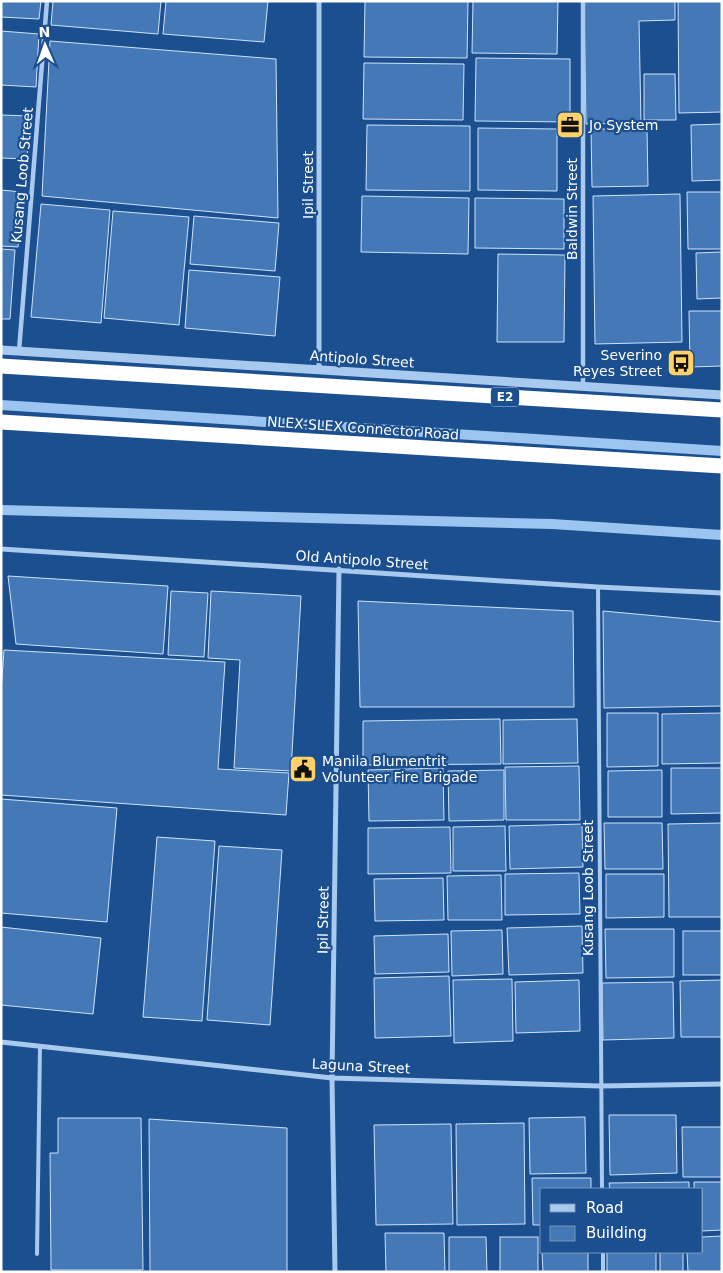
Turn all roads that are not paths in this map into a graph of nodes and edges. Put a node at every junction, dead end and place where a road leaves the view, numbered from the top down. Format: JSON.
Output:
{"nodes":[{"id":1,"x":47,"y":1,"type":"edge"},
{"id":2,"x":319,"y":1,"type":"edge"},
{"id":3,"x":583,"y":1,"type":"edge"},
{"id":4,"x":1,"y":350,"type":"edge"},
{"id":5,"x":19,"y":351,"type":"junction"},
{"id":6,"x":1,"y":366,"type":"edge"},
{"id":7,"x":319,"y":370,"type":"junction"},
{"id":8,"x":583,"y":386,"type":"junction"},
{"id":9,"x":722,"y":395,"type":"edge"},
{"id":10,"x":722,"y":410,"type":"edge"},
{"id":11,"x":1,"y":422,"type":"edge"},
{"id":12,"x":722,"y":466,"type":"edge"},
{"id":13,"x":1,"y":549,"type":"edge"},
{"id":14,"x":339,"y":569,"type":"junction"},
{"id":15,"x":598,"y":587,"type":"junction"},
{"id":16,"x":722,"y":593,"type":"edge"},
{"id":17,"x":1,"y":1042,"type":"edge"},
{"id":18,"x":40,"y":1046,"type":"junction"},
{"id":19,"x":332,"y":1078,"type":"junction"},
{"id":20,"x":722,"y":1084,"type":"edge"},
{"id":21,"x":600,"y":1086,"type":"junction"},
{"id":22,"x":602,"y":1188,"type":"edge"},
{"id":23,"x":603,"y":1253,"type":"edge"},
{"id":24,"x":37,"y":1254,"type":"dead end"},
{"id":25,"x":335,"y":1272,"type":"edge"},
{"id":26,"x":603,"y":1272,"type":"edge"}],
"edges":[{"from":1,"to":5,"type":"street","name":"Kusang Loob Street"},
{"from":2,"to":7,"type":"street","name":"Ipil Street"},
{"from":3,"to":8,"type":"street","name":"Baldwin Street"},
{"from":4,"to":5,"type":"street","name":"Antipolo Street"},
{"from":5,"to":7,"type":"street","name":"Antipolo Street"},
{"from":6,"to":10,"type":"highway","number":"E2"},
{"from":7,"to":8,"type":"street","name":"Antipolo Street"},
{"from":8,"to":9,"type":"street","name":"Antipolo Street"},
{"from":11,"to":12,"type":"highway","name":"NLEX-SLEX Connector Road"},
{"from":13,"to":14,"type":"street","name":"Old Antipolo Street"},
{"from":14,"to":15,"type":"street","name":"Old Antipolo Street"},
{"from":14,"to":19,"type":"street","name":"Ipil Street"},
{"from":15,"to":16,"type":"street","name":"Old Antipolo Street"},
{"from":15,"to":21,"type":"lane","name":"Kusang Loob Street"},
{"from":17,"to":18,"type":"street","name":"Laguna Street"},
{"from":18,"to":19,"type":"street","name":"Laguna Street"},
{"from":18,"to":24,"type":"lane"},
{"from":19,"to":21,"type":"street","name":"Laguna Street"},
{"from":19,"to":25,"type":"street","name":"Ipil Street"},
{"from":20,"to":21,"type":"street","name":"Laguna Street"},
{"from":21,"to":22,"type":"lane","name":"Kusang Loob Street"},
{"from":23,"to":26,"type":"lane"}]}
